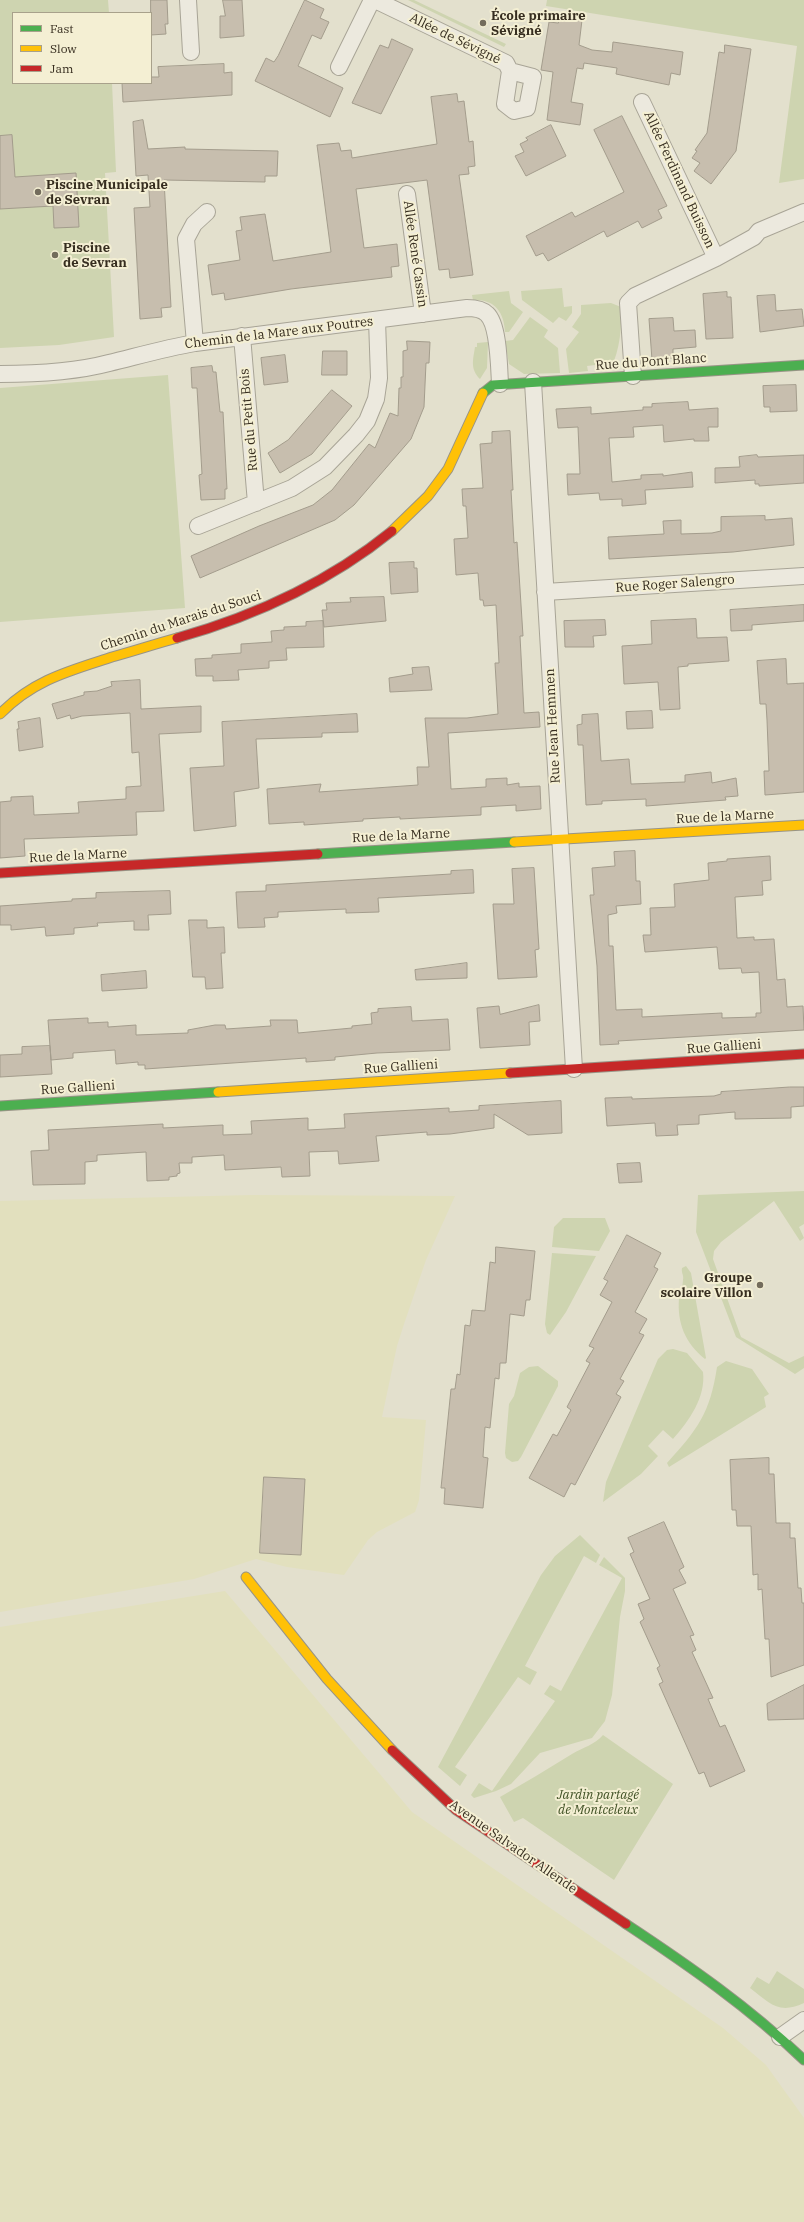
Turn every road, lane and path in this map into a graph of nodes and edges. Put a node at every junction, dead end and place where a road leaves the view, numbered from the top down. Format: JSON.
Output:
{"nodes":[{"id":1,"x":188,"y":0,"type":"edge"},
{"id":2,"x":374,"y":0,"type":"edge"},
{"id":3,"x":191,"y":52,"type":"dead end"},
{"id":4,"x":339,"y":67,"type":"dead end"},
{"id":5,"x":510,"y":71,"type":"dead end"},
{"id":6,"x":642,"y":102,"type":"dead end"},
{"id":7,"x":406,"y":194,"type":"dead end"},
{"id":8,"x":207,"y":212,"type":"dead end"},
{"id":9,"x":804,"y":212,"type":"edge"},
{"id":10,"x":716,"y":258,"type":"junction"},
{"id":11,"x":424,"y":314,"type":"junction"},
{"id":12,"x":377,"y":320,"type":"junction"},
{"id":13,"x":242,"y":336,"type":"junction"},
{"id":14,"x":195,"y":343,"type":"junction"},
{"id":15,"x":804,"y":366,"type":"edge"},
{"id":16,"x":0,"y":374,"type":"edge"},
{"id":17,"x":633,"y":376,"type":"junction"},
{"id":18,"x":533,"y":382,"type":"junction"},
{"id":19,"x":500,"y":384,"type":"junction"},
{"id":20,"x":256,"y":503,"type":"junction"},
{"id":21,"x":198,"y":526,"type":"dead end"},
{"id":22,"x":804,"y":576,"type":"edge"},
{"id":23,"x":545,"y":592,"type":"junction"},
{"id":24,"x":0,"y":714,"type":"edge"},
{"id":25,"x":804,"y":825,"type":"edge"},
{"id":26,"x":559,"y":840,"type":"junction"},
{"id":27,"x":0,"y":873,"type":"edge"},
{"id":28,"x":804,"y":1054,"type":"edge"},
{"id":29,"x":574,"y":1069,"type":"junction"},
{"id":30,"x":0,"y":1106,"type":"edge"},
{"id":31,"x":246,"y":1577,"type":"dead end"},
{"id":32,"x":804,"y":2020,"type":"edge"},
{"id":33,"x":780,"y":2037,"type":"junction"},
{"id":34,"x":804,"y":2060,"type":"edge"}],
"edges":[{"from":1,"to":3,"type":"street"},
{"from":2,"to":4,"type":"street"},
{"from":2,"to":5,"type":"street","name":"Allée de Sévigné"},
{"from":6,"to":10,"type":"street","name":"Allée Ferdinand Buisson"},
{"from":7,"to":11,"type":"street","name":"Allée René Cassin"},
{"from":8,"to":14,"type":"street"},
{"from":9,"to":10,"type":"street"},
{"from":10,"to":17,"type":"street"},
{"from":11,"to":12,"type":"street","name":"Chemin de la Mare aux Poutres"},
{"from":11,"to":19,"type":"street","name":"Chemin de la Mare aux Poutres"},
{"from":12,"to":13,"type":"street","name":"Chemin de la Mare aux Poutres"},
{"from":12,"to":20,"type":"street"},
{"from":13,"to":14,"type":"street","name":"Chemin de la Mare aux Poutres"},
{"from":13,"to":20,"type":"street","name":"Rue du Petit Bois"},
{"from":14,"to":16,"type":"street","name":"Chemin de la Mare aux Poutres"},
{"from":15,"to":17,"type":"street","name":"Rue du Pont Blanc"},
{"from":17,"to":18,"type":"street","name":"Rue du Pont Blanc"},
{"from":18,"to":19,"type":"street","name":"Rue du Pont Blanc"},
{"from":18,"to":23,"type":"street","name":"Rue Jean Hemmen"},
{"from":19,"to":24,"type":"street","name":"Chemin du Marais du Souci"},
{"from":20,"to":21,"type":"street"},
{"from":22,"to":23,"type":"street","name":"Rue Roger Salengro"},
{"from":23,"to":26,"type":"street","name":"Rue Jean Hemmen"},
{"from":25,"to":26,"type":"street","name":"Rue de la Marne"},
{"from":26,"to":27,"type":"street","name":"Rue de la Marne"},
{"from":26,"to":29,"type":"street","name":"Rue Jean Hemmen"},
{"from":28,"to":29,"type":"street","name":"Rue Gallieni"},
{"from":29,"to":30,"type":"street","name":"Rue Gallieni"},
{"from":31,"to":33,"type":"street","name":"Avenue Salvador Allende"},
{"from":32,"to":33,"type":"street"},
{"from":33,"to":34,"type":"street","name":"Avenue Salvador Allende"}]}
